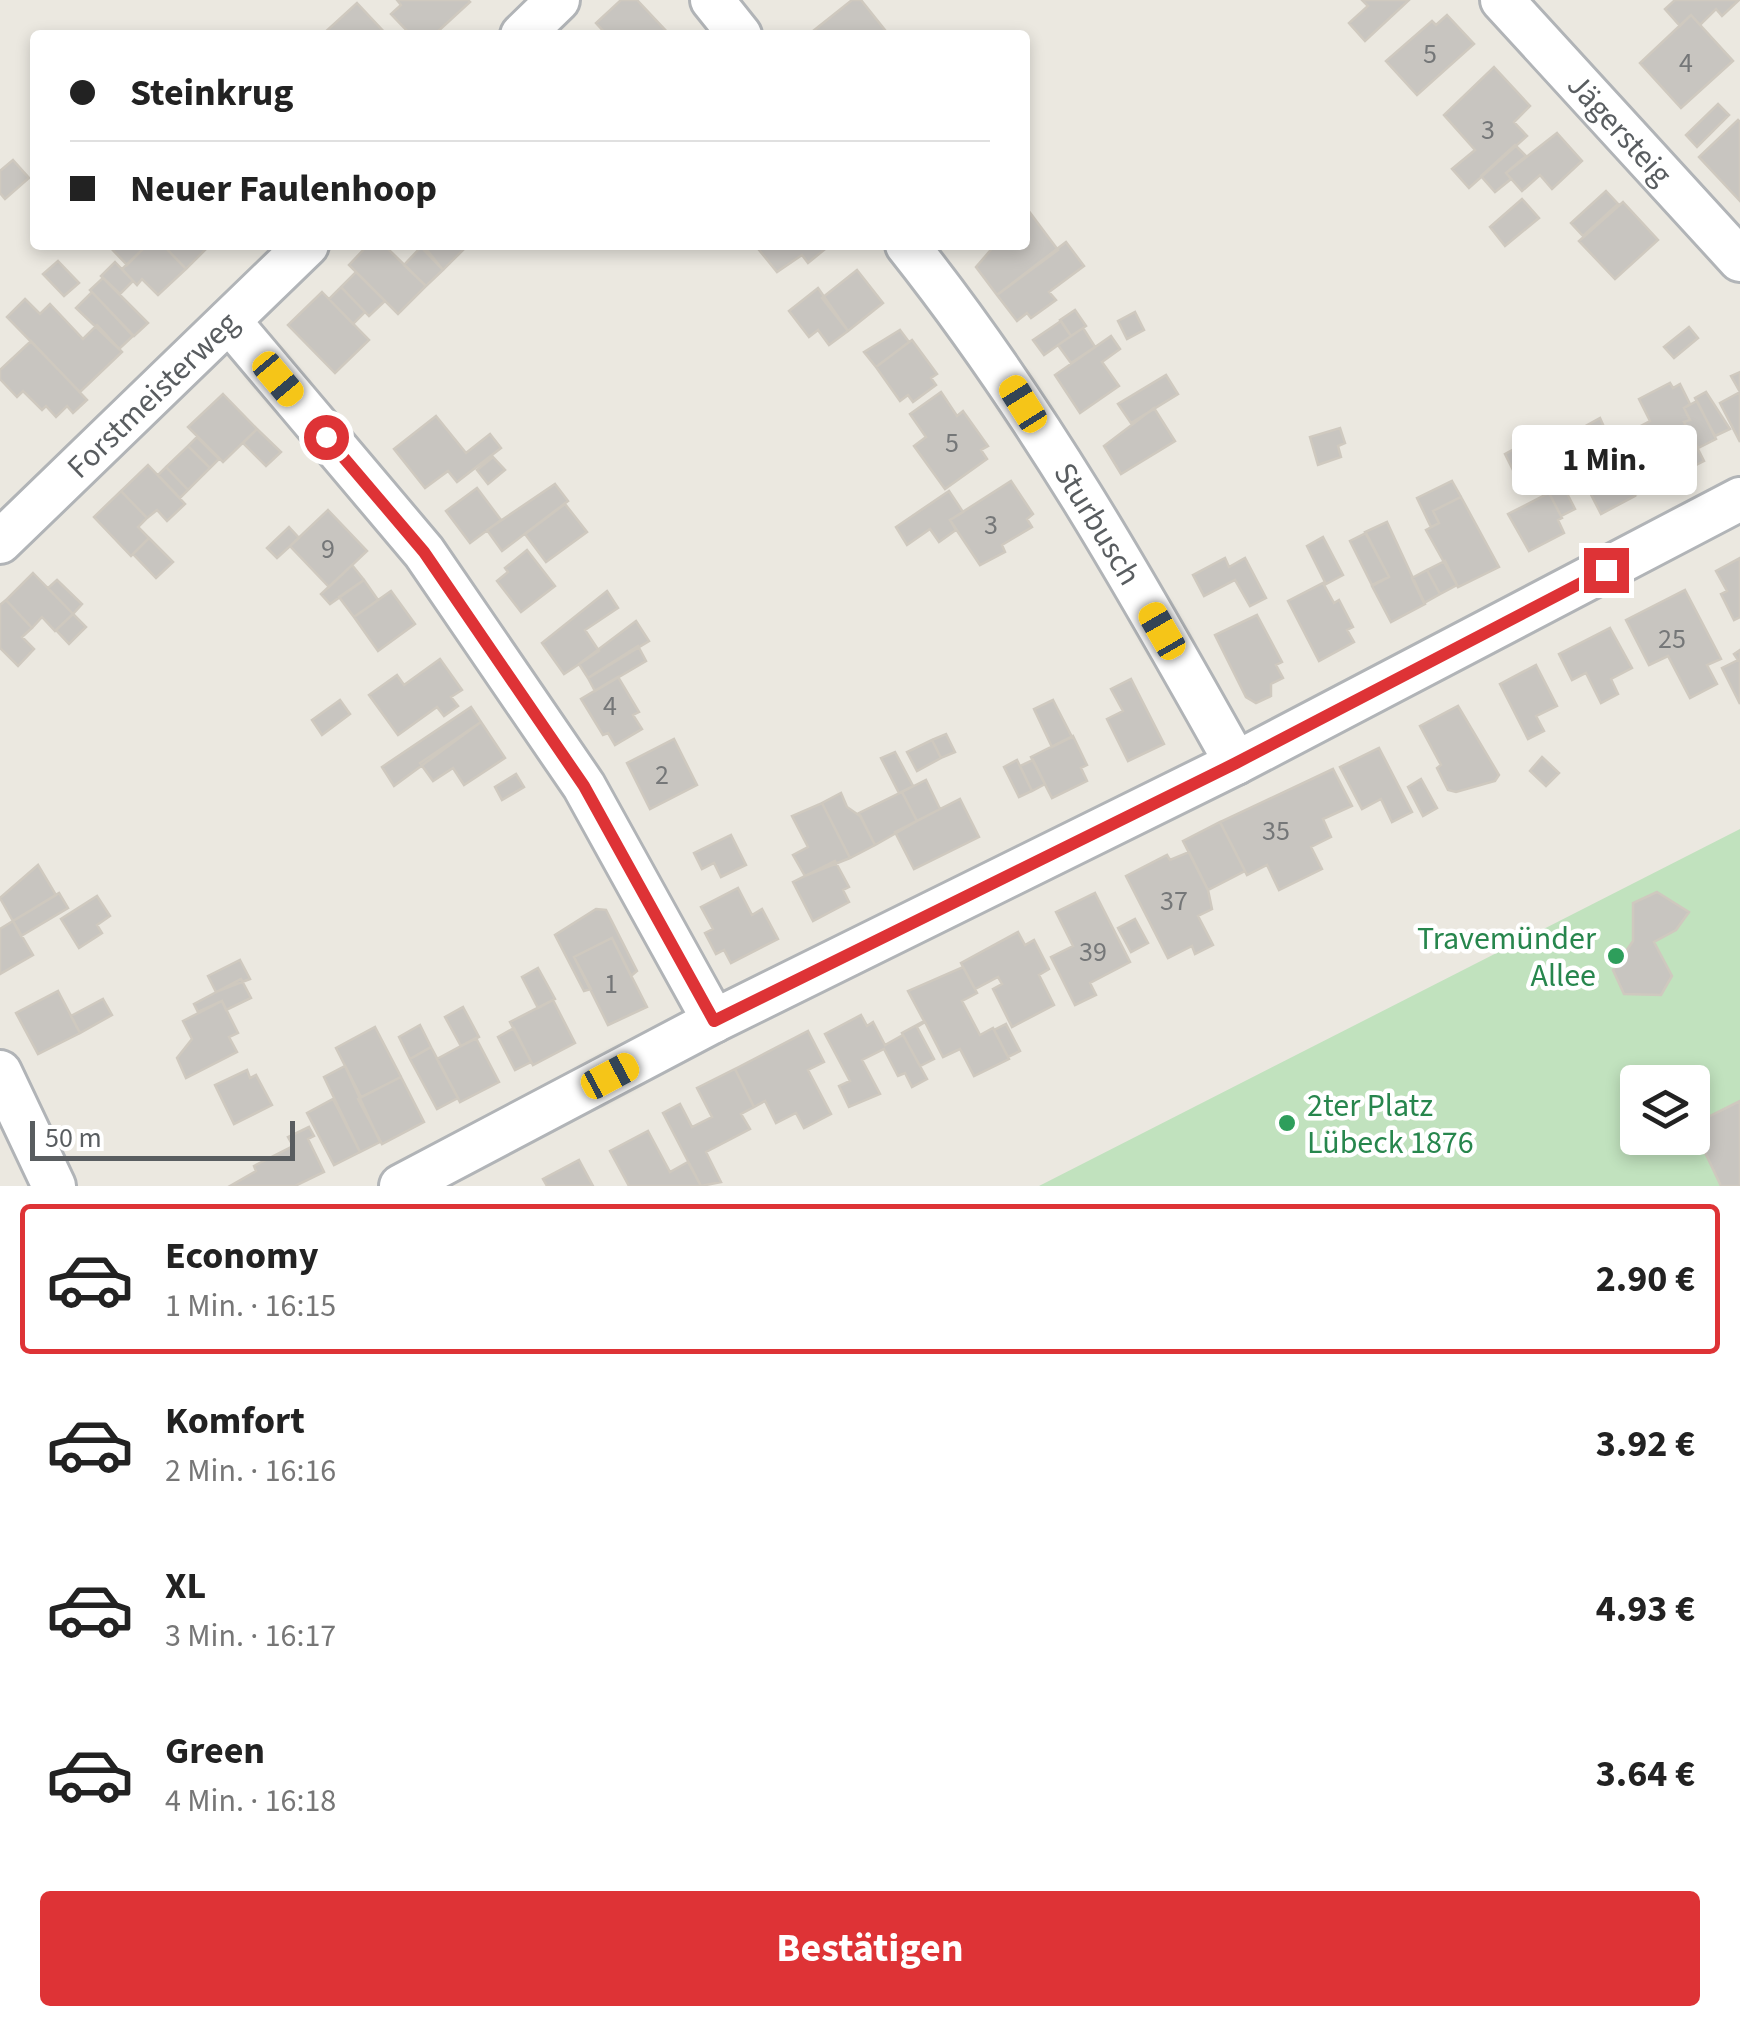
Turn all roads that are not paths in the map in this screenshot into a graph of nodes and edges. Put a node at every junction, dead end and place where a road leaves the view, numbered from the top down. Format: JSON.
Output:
{"nodes":[{"id":1,"x":558,"y":0,"type":"edge"},
{"id":2,"x":712,"y":0,"type":"edge"},
{"id":3,"x":1502,"y":0,"type":"edge"},
{"id":4,"x":527,"y":30,"type":"edge"},
{"id":5,"x":736,"y":30,"type":"edge"},
{"id":6,"x":302,"y":250,"type":"edge"},
{"id":7,"x":911,"y":250,"type":"edge"},
{"id":8,"x":1740,"y":260,"type":"edge"},
{"id":9,"x":228,"y":321,"type":"junction"},
{"id":10,"x":1740,"y":499,"type":"edge"},
{"id":11,"x":0,"y":542,"type":"edge"},
{"id":12,"x":1236,"y":763,"type":"junction"},
{"id":13,"x":714,"y":1021,"type":"junction"},
{"id":14,"x":0,"y":1072,"type":"edge"},
{"id":15,"x":54,"y":1186,"type":"edge"},
{"id":16,"x":402,"y":1186,"type":"edge"}],
"edges":[{"from":1,"to":4,"type":"street"},
{"from":2,"to":5,"type":"street"},
{"from":3,"to":8,"type":"street","name":"Jägersteig"},
{"from":6,"to":9,"type":"street","name":"Forstmeisterweg"},
{"from":7,"to":12,"type":"street","name":"Sturbusch"},
{"from":9,"to":11,"type":"street","name":"Forstmeisterweg"},
{"from":9,"to":13,"type":"street"},
{"from":10,"to":12,"type":"street"},
{"from":12,"to":13,"type":"street"},
{"from":13,"to":16,"type":"street"},
{"from":14,"to":15,"type":"street"}]}
